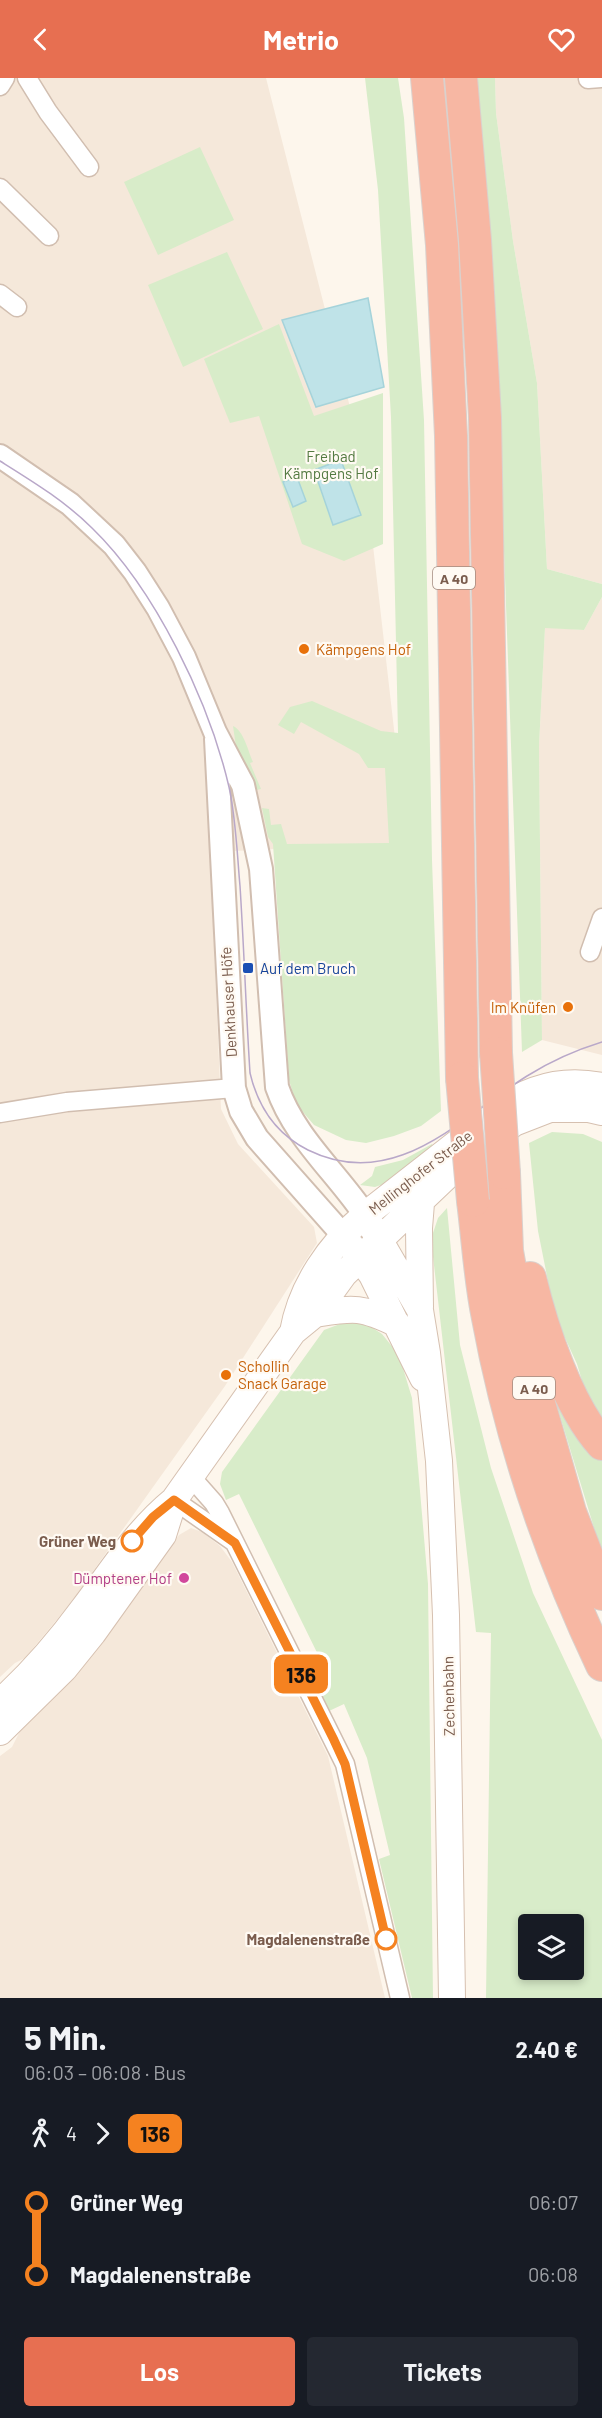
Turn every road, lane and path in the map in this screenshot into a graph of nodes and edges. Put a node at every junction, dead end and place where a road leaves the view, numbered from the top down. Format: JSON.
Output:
{"nodes":[{"id":1,"x":5,"y":78,"type":"edge"},
{"id":2,"x":27,"y":78,"type":"edge"},
{"id":3,"x":427,"y":78,"type":"edge"},
{"id":4,"x":461,"y":78,"type":"edge"},
{"id":5,"x":0,"y":86,"type":"edge"},
{"id":6,"x":89,"y":167,"type":"dead end"},
{"id":7,"x":0,"y":188,"type":"edge"},
{"id":8,"x":49,"y":236,"type":"dead end"},
{"id":9,"x":0,"y":294,"type":"edge"},
{"id":10,"x":17,"y":307,"type":"dead end"},
{"id":11,"x":0,"y":456,"type":"edge"},
{"id":12,"x":215,"y":732,"type":"junction"},
{"id":13,"x":602,"y":918,"type":"edge"},
{"id":14,"x":590,"y":952,"type":"dead end"},
{"id":15,"x":602,"y":1086,"type":"edge"},
{"id":16,"x":234,"y":1088,"type":"junction"},
{"id":17,"x":602,"y":1112,"type":"edge"},
{"id":18,"x":0,"y":1113,"type":"edge"},
{"id":19,"x":504,"y":1173,"type":"junction"},
{"id":20,"x":421,"y":1203,"type":"junction"},
{"id":21,"x":365,"y":1215,"type":"junction"},
{"id":22,"x":342,"y":1234,"type":"junction"},
{"id":23,"x":380,"y":1241,"type":"junction"},
{"id":24,"x":361,"y":1259,"type":"junction"},
{"id":25,"x":420,"y":1310,"type":"junction"},
{"id":26,"x":315,"y":1314,"type":"junction"},
{"id":27,"x":397,"y":1324,"type":"junction"},
{"id":28,"x":293,"y":1332,"type":"junction"},
{"id":29,"x":431,"y":1395,"type":"junction"},
{"id":30,"x":602,"y":1444,"type":"edge"},
{"id":31,"x":191,"y":1477,"type":"junction"},
{"id":32,"x":174,"y":1500,"type":"junction"},
{"id":33,"x":235,"y":1543,"type":"junction"},
{"id":34,"x":602,"y":1594,"type":"edge"},
{"id":35,"x":602,"y":1665,"type":"edge"},
{"id":36,"x":0,"y":1702,"type":"edge"},
{"id":37,"x":0,"y":1732,"type":"edge"},
{"id":38,"x":400,"y":1998,"type":"edge"},
{"id":39,"x":452,"y":1998,"type":"edge"}],
"edges":[{"from":1,"to":5,"type":"street"},
{"from":2,"to":6,"type":"street"},
{"from":3,"to":35,"type":"highway","number":"A 40","bridge":true},
{"from":4,"to":19,"type":"highway","number":"A 40","bridge":true},
{"from":7,"to":8,"type":"street"},
{"from":9,"to":10,"type":"street"},
{"from":11,"to":12,"type":"street","name":"Denkhauser Höfe"},
{"from":12,"to":16,"type":"street","name":"Denkhauser Höfe"},
{"from":12,"to":21,"type":"street","name":"Denkhauser Höfe"},
{"from":13,"to":14,"type":"street"},
{"from":15,"to":21,"type":"main road","name":"Mellinghofer Straße"},
{"from":16,"to":18,"type":"street"},
{"from":16,"to":22,"type":"street","name":"Denkhauser Höfe"},
{"from":17,"to":20,"type":"main road","name":"Mellinghofer Straße"},
{"from":19,"to":30,"type":"highway"},
{"from":19,"to":34,"type":"highway","number":"A 40"},
{"from":20,"to":23,"type":"main road","name":"Mellinghofer Straße"},
{"from":20,"to":25,"type":"main road"},
{"from":21,"to":22,"type":"main road","name":"Mellinghofer Straße"},
{"from":21,"to":23,"type":"main road","name":"Zechenbahn"},
{"from":22,"to":24,"type":"main road","name":"Zechenbahn"},
{"from":22,"to":28,"type":"main road","name":"Mellinghofer Straße"},
{"from":23,"to":24,"type":"main road","name":"Mellinghofer Straße"},
{"from":23,"to":25,"type":"main road","name":"Zechenbahn"},
{"from":24,"to":26,"type":"main road","name":"Mellinghofer Straße"},
{"from":24,"to":27,"type":"main road","name":"Zechenbahn"},
{"from":25,"to":29,"type":"main road","name":"Zechenbahn"},
{"from":26,"to":27,"type":"main road"},
{"from":26,"to":28,"type":"main road","name":"Mellinghofer Straße"},
{"from":27,"to":29,"type":"main road","name":"Zechenbahn"},
{"from":28,"to":31,"type":"main road","name":"Mellinghofer Straße"},
{"from":29,"to":39,"type":"main road","name":"Zechenbahn"},
{"from":31,"to":32,"type":"main road","name":"Mellinghofer Straße"},
{"from":31,"to":33,"type":"street"},
{"from":32,"to":33,"type":"street"},
{"from":32,"to":36,"type":"main road","name":"Mellinghofer Straße"},
{"from":32,"to":37,"type":"main road","name":"Mellinghofer Straße"},
{"from":33,"to":38,"type":"street"}]}
